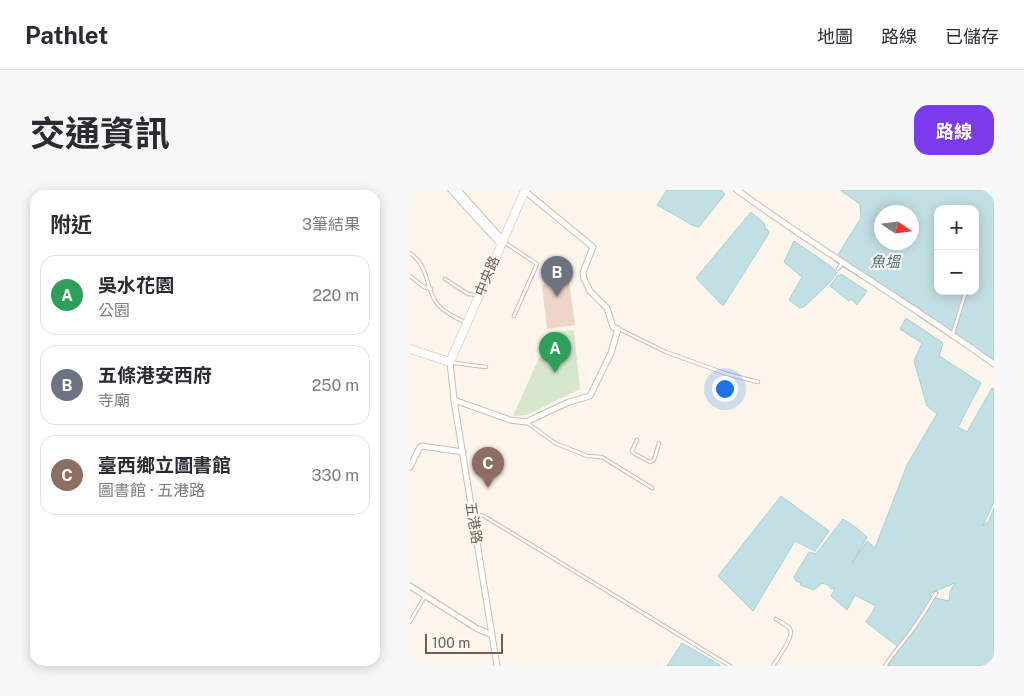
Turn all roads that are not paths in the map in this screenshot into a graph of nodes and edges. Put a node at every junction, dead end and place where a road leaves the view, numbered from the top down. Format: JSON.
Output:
{"nodes":[{"id":1,"x":451,"y":190,"type":"edge"},
{"id":2,"x":458,"y":190,"type":"edge"},
{"id":3,"x":525,"y":190,"type":"edge"},
{"id":4,"x":737,"y":190,"type":"edge"},
{"id":5,"x":502,"y":242,"type":"junction"},
{"id":6,"x":410,"y":253,"type":"edge"},
{"id":7,"x":842,"y":263,"type":"junction"},
{"id":8,"x":838,"y":269,"type":"dead end"},
{"id":9,"x":410,"y":276,"type":"edge"},
{"id":10,"x":445,"y":279,"type":"dead end"},
{"id":11,"x":431,"y":289,"type":"junction"},
{"id":12,"x":478,"y":295,"type":"junction"},
{"id":13,"x":965,"y":295,"type":"edge"},
{"id":14,"x":514,"y":316,"type":"dead end"},
{"id":15,"x":467,"y":323,"type":"junction"},
{"id":16,"x":618,"y":329,"type":"junction"},
{"id":17,"x":952,"y":335,"type":"junction"},
{"id":18,"x":410,"y":349,"type":"edge"},
{"id":19,"x":451,"y":361,"type":"junction"},
{"id":20,"x":994,"y":364,"type":"edge"},
{"id":21,"x":486,"y":367,"type":"dead end"},
{"id":22,"x":758,"y":382,"type":"dead end"},
{"id":23,"x":454,"y":400,"type":"junction"},
{"id":24,"x":526,"y":422,"type":"junction"},
{"id":25,"x":636,"y":440,"type":"dead end"},
{"id":26,"x":659,"y":443,"type":"dead end"},
{"id":27,"x":463,"y":452,"type":"junction"},
{"id":28,"x":410,"y":467,"type":"edge"},
{"id":29,"x":652,"y":488,"type":"dead end"},
{"id":30,"x":472,"y":514,"type":"junction"},
{"id":31,"x":410,"y":586,"type":"edge"},
{"id":32,"x":936,"y":593,"type":"dead end"},
{"id":33,"x":425,"y":596,"type":"junction"},
{"id":34,"x":776,"y":619,"type":"dead end"},
{"id":35,"x":410,"y":622,"type":"edge"},
{"id":36,"x":492,"y":635,"type":"junction"},
{"id":37,"x":497,"y":666,"type":"edge"},
{"id":38,"x":730,"y":666,"type":"edge"},
{"id":39,"x":773,"y":666,"type":"edge"},
{"id":40,"x":885,"y":666,"type":"edge"}],
"edges":[{"from":1,"to":5,"type":"street"},
{"from":2,"to":5,"type":"street"},
{"from":3,"to":5,"type":"street","name":"中央路"},
{"from":3,"to":16,"type":"street"},
{"from":4,"to":7,"type":"street"},
{"from":5,"to":12,"type":"street","name":"中央路"},
{"from":5,"to":14,"type":"lane"},
{"from":6,"to":11,"type":"lane"},
{"from":7,"to":8,"type":"lane"},
{"from":7,"to":17,"type":"street"},
{"from":9,"to":11,"type":"lane"},
{"from":10,"to":12,"type":"lane"},
{"from":11,"to":15,"type":"lane"},
{"from":12,"to":15,"type":"street","name":"中央路"},
{"from":13,"to":17,"type":"lane"},
{"from":15,"to":19,"type":"street","name":"中央路"},
{"from":16,"to":22,"type":"lane"},
{"from":16,"to":24,"type":"street"},
{"from":17,"to":20,"type":"street"},
{"from":18,"to":19,"type":"street"},
{"from":19,"to":21,"type":"lane"},
{"from":19,"to":23,"type":"street","name":"五港路"},
{"from":23,"to":24,"type":"street"},
{"from":23,"to":27,"type":"street","name":"五港路"},
{"from":24,"to":29,"type":"lane"},
{"from":25,"to":26,"type":"lane"},
{"from":27,"to":28,"type":"street"},
{"from":27,"to":30,"type":"street","name":"五港路"},
{"from":30,"to":36,"type":"street","name":"五港路"},
{"from":30,"to":38,"type":"lane"},
{"from":31,"to":33,"type":"street"},
{"from":32,"to":40,"type":"lane"},
{"from":33,"to":35,"type":"lane"},
{"from":33,"to":36,"type":"street"},
{"from":34,"to":39,"type":"lane"},
{"from":36,"to":37,"type":"street","name":"五港路"}]}
